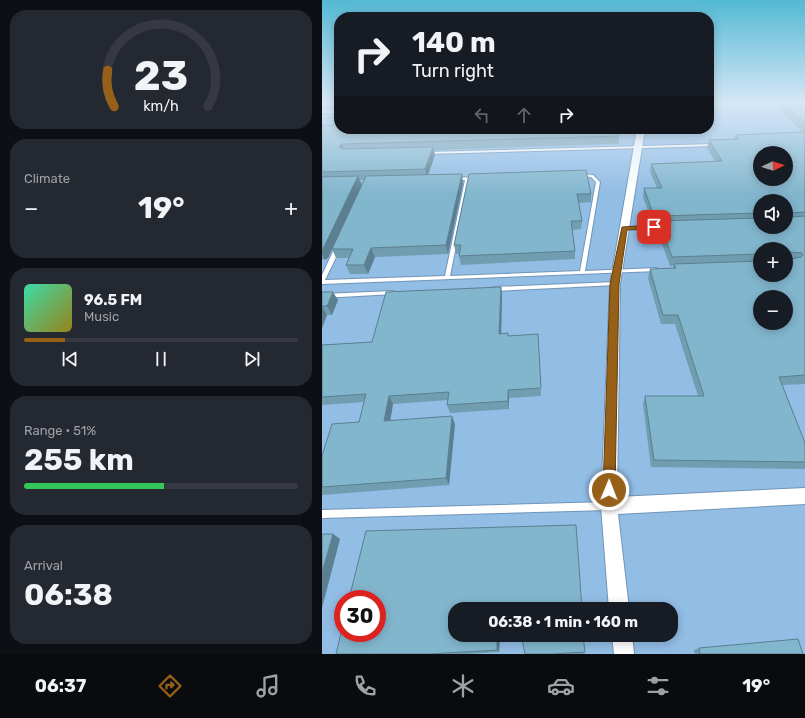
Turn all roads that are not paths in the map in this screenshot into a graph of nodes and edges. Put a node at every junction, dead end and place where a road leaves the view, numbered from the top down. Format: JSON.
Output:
{"nodes":[{"id":1,"x":640,"y":134,"type":"edge"},
{"id":2,"x":718,"y":145,"type":"edge"},
{"id":3,"x":638,"y":148,"type":"junction"},
{"id":4,"x":425,"y":153,"type":"edge"},
{"id":5,"x":571,"y":176,"type":"edge"},
{"id":6,"x":483,"y":178,"type":"edge"},
{"id":7,"x":452,"y":179,"type":"edge"},
{"id":8,"x":467,"y":179,"type":"junction"},
{"id":9,"x":672,"y":227,"type":"edge"},
{"id":10,"x":624,"y":228,"type":"junction"},
{"id":11,"x":342,"y":238,"type":"edge"},
{"id":12,"x":664,"y":270,"type":"edge"},
{"id":13,"x":582,"y":273,"type":"junction"},
{"id":14,"x":447,"y":277,"type":"junction"},
{"id":15,"x":616,"y":278,"type":"junction"},
{"id":16,"x":322,"y":281,"type":"edge"},
{"id":17,"x":488,"y":289,"type":"edge"},
{"id":18,"x":401,"y":293,"type":"edge"},
{"id":19,"x":322,"y":296,"type":"edge"},
{"id":20,"x":805,"y":496,"type":"edge"},
{"id":21,"x":609,"y":506,"type":"junction"},
{"id":22,"x":322,"y":514,"type":"edge"},
{"id":23,"x":618,"y":602,"type":"edge"},
{"id":24,"x":623,"y":642,"type":"edge"},
{"id":25,"x":624,"y":654,"type":"edge"}],
"edges":[{"from":1,"to":3,"type":"street"},
{"from":2,"to":3,"type":"lane"},
{"from":3,"to":4,"type":"lane"},
{"from":3,"to":10,"type":"street"},
{"from":5,"to":13,"type":"lane"},
{"from":6,"to":8,"type":"lane"},
{"from":7,"to":8,"type":"lane"},
{"from":8,"to":14,"type":"lane"},
{"from":9,"to":10,"type":"lane"},
{"from":10,"to":15,"type":"street"},
{"from":11,"to":16,"type":"lane"},
{"from":12,"to":15,"type":"lane"},
{"from":13,"to":14,"type":"lane"},
{"from":13,"to":15,"type":"lane"},
{"from":14,"to":16,"type":"lane"},
{"from":15,"to":17,"type":"lane"},
{"from":15,"to":21,"type":"street"},
{"from":18,"to":19,"type":"lane"},
{"from":20,"to":21,"type":"street"},
{"from":21,"to":22,"type":"lane"},
{"from":21,"to":23,"type":"street"},
{"from":24,"to":25,"type":"street"}]}
